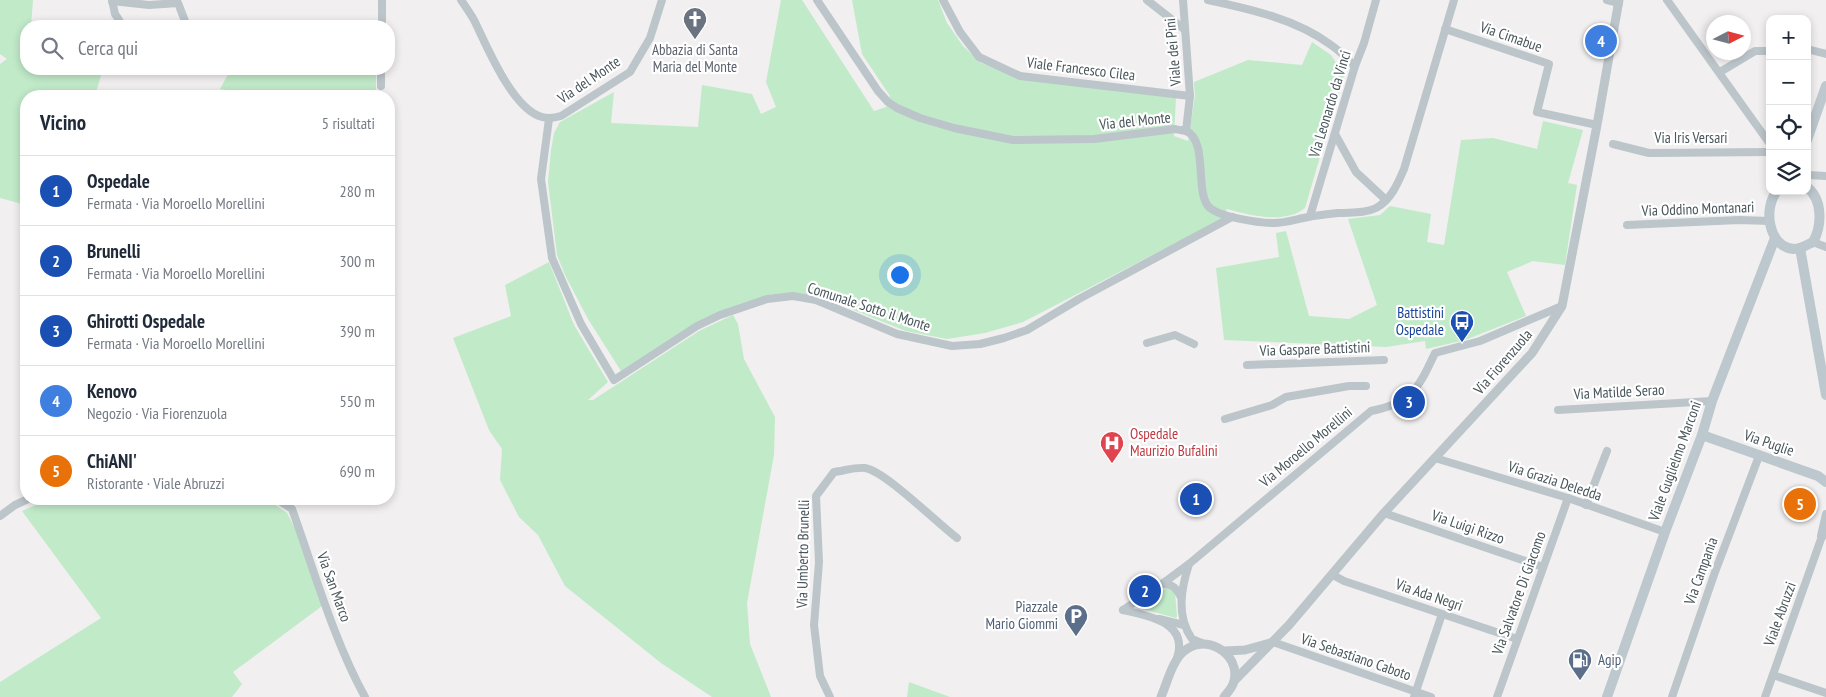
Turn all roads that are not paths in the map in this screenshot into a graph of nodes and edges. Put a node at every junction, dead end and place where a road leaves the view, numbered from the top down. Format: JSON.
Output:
{"nodes":[{"id":1,"x":112,"y":0,"type":"edge"},
{"id":2,"x":382,"y":0,"type":"edge"},
{"id":3,"x":461,"y":0,"type":"edge"},
{"id":4,"x":662,"y":0,"type":"edge"},
{"id":5,"x":817,"y":0,"type":"edge"},
{"id":6,"x":943,"y":0,"type":"edge"},
{"id":7,"x":1147,"y":0,"type":"edge"},
{"id":8,"x":1182,"y":0,"type":"edge"},
{"id":9,"x":1208,"y":0,"type":"edge"},
{"id":10,"x":1376,"y":0,"type":"edge"},
{"id":11,"x":1454,"y":0,"type":"edge"},
{"id":12,"x":1607,"y":0,"type":"edge"},
{"id":13,"x":1667,"y":0,"type":"edge"},
{"id":14,"x":1619,"y":2,"type":"edge"},
{"id":15,"x":119,"y":20,"type":"edge"},
{"id":16,"x":185,"y":20,"type":"edge"},
{"id":17,"x":382,"y":20,"type":"edge"},
{"id":18,"x":1184,"y":29,"type":"junction"},
{"id":19,"x":1445,"y":29,"type":"junction"},
{"id":20,"x":1811,"y":50,"type":"edge"},
{"id":21,"x":1766,"y":51,"type":"edge"},
{"id":22,"x":1826,"y":54,"type":"edge"},
{"id":23,"x":1354,"y":66,"type":"junction"},
{"id":24,"x":1720,"y":72,"type":"junction"},
{"id":25,"x":381,"y":75,"type":"edge"},
{"id":26,"x":381,"y":86,"type":"dead end"},
{"id":27,"x":1826,"y":86,"type":"edge"},
{"id":28,"x":1190,"y":96,"type":"junction"},
{"id":29,"x":549,"y":119,"type":"junction"},
{"id":30,"x":1598,"y":125,"type":"junction"},
{"id":31,"x":1811,"y":129,"type":"edge"},
{"id":32,"x":1186,"y":131,"type":"junction"},
{"id":33,"x":1335,"y":134,"type":"junction"},
{"id":34,"x":1766,"y":138,"type":"edge"},
{"id":35,"x":1613,"y":144,"type":"dead end"},
{"id":36,"x":1766,"y":152,"type":"edge"},
{"id":37,"x":1811,"y":175,"type":"edge"},
{"id":38,"x":1826,"y":176,"type":"edge"},
{"id":39,"x":1811,"y":191,"type":"edge"},
{"id":40,"x":1775,"y":195,"type":"edge"},
{"id":41,"x":1386,"y":200,"type":"junction"},
{"id":42,"x":1310,"y":216,"type":"junction"},
{"id":43,"x":1232,"y":217,"type":"junction"},
{"id":44,"x":1770,"y":221,"type":"junction"},
{"id":45,"x":1627,"y":225,"type":"dead end"},
{"id":46,"x":1775,"y":238,"type":"junction"},
{"id":47,"x":1813,"y":242,"type":"junction"},
{"id":48,"x":1826,"y":247,"type":"edge"},
{"id":49,"x":1800,"y":248,"type":"junction"},
{"id":50,"x":1562,"y":306,"type":"junction"},
{"id":51,"x":1148,"y":343,"type":"dead end"},
{"id":52,"x":1194,"y":344,"type":"dead end"},
{"id":53,"x":1384,"y":360,"type":"dead end"},
{"id":54,"x":1247,"y":365,"type":"dead end"},
{"id":55,"x":1366,"y":386,"type":"dead end"},
{"id":56,"x":1826,"y":395,"type":"edge"},
{"id":57,"x":1712,"y":401,"type":"junction"},
{"id":58,"x":1558,"y":410,"type":"dead end"},
{"id":59,"x":1225,"y":418,"type":"dead end"},
{"id":60,"x":1702,"y":435,"type":"junction"},
{"id":61,"x":1607,"y":451,"type":"dead end"},
{"id":62,"x":1759,"y":456,"type":"junction"},
{"id":63,"x":1435,"y":458,"type":"junction"},
{"id":64,"x":1826,"y":482,"type":"edge"},
{"id":65,"x":1568,"y":498,"type":"junction"},
{"id":66,"x":20,"y":503,"type":"edge"},
{"id":67,"x":286,"y":505,"type":"edge"},
{"id":68,"x":1586,"y":505,"type":"junction"},
{"id":69,"x":1384,"y":513,"type":"junction"},
{"id":70,"x":1826,"y":514,"type":"edge"},
{"id":71,"x":0,"y":516,"type":"edge"},
{"id":72,"x":1826,"y":531,"type":"edge"},
{"id":73,"x":1665,"y":532,"type":"junction"},
{"id":74,"x":957,"y":538,"type":"dead end"},
{"id":75,"x":1821,"y":539,"type":"junction"},
{"id":76,"x":1188,"y":564,"type":"junction"},
{"id":77,"x":1543,"y":567,"type":"junction"},
{"id":78,"x":1334,"y":575,"type":"junction"},
{"id":79,"x":1162,"y":584,"type":"junction"},
{"id":80,"x":1181,"y":598,"type":"junction"},
{"id":81,"x":1442,"y":614,"type":"junction"},
{"id":82,"x":1156,"y":618,"type":"junction"},
{"id":83,"x":1184,"y":625,"type":"junction"},
{"id":84,"x":1517,"y":639,"type":"junction"},
{"id":85,"x":1272,"y":642,"type":"junction"},
{"id":86,"x":1204,"y":644,"type":"junction"},
{"id":87,"x":1225,"y":651,"type":"junction"},
{"id":88,"x":1175,"y":664,"type":"junction"},
{"id":89,"x":1773,"y":675,"type":"junction"},
{"id":90,"x":1234,"y":682,"type":"junction"},
{"id":91,"x":1826,"y":693,"type":"edge"},
{"id":92,"x":1415,"y":694,"type":"edge"},
{"id":93,"x":365,"y":697,"type":"edge"},
{"id":94,"x":830,"y":697,"type":"edge"},
{"id":95,"x":1161,"y":697,"type":"edge"},
{"id":96,"x":1224,"y":697,"type":"edge"},
{"id":97,"x":1431,"y":697,"type":"edge"},
{"id":98,"x":1497,"y":697,"type":"edge"},
{"id":99,"x":1608,"y":697,"type":"edge"},
{"id":100,"x":1672,"y":697,"type":"edge"},
{"id":101,"x":1765,"y":697,"type":"edge"}],
"edges":[{"from":1,"to":15,"type":"street"},
{"from":1,"to":16,"type":"street"},
{"from":2,"to":17,"type":"street"},
{"from":3,"to":29,"type":"street","name":"Via del Monte"},
{"from":4,"to":29,"type":"street","name":"Via del Monte"},
{"from":5,"to":32,"type":"street","name":"Via del Monte"},
{"from":6,"to":28,"type":"street","name":"Viale Francesco Cilea"},
{"from":7,"to":18,"type":"street"},
{"from":8,"to":18,"type":"street","name":"Viale dei Pini"},
{"from":9,"to":23,"type":"street"},
{"from":10,"to":23,"type":"street","name":"Via Leonardo da Vinci"},
{"from":11,"to":19,"type":"street","name":"Via del Monte"},
{"from":12,"to":14,"type":"street"},
{"from":13,"to":24,"type":"street"},
{"from":14,"to":30,"type":"street","name":"Via Fiorenzuola"},
{"from":18,"to":28,"type":"street","name":"Viale dei Pini"},
{"from":19,"to":30,"type":"street","name":"Via Cimabue"},
{"from":19,"to":41,"type":"street","name":"Via del Monte"},
{"from":20,"to":22,"type":"street"},
{"from":21,"to":24,"type":"street"},
{"from":23,"to":33,"type":"street","name":"Via Leonardo da Vinci"},
{"from":24,"to":34,"type":"street"},
{"from":25,"to":26,"type":"street"},
{"from":27,"to":31,"type":"main road"},
{"from":28,"to":32,"type":"street","name":"Viale dei Pini"},
{"from":29,"to":43,"type":"street","name":"Comunale Sotto il Monte"},
{"from":30,"to":50,"type":"street","name":"Via Fiorenzuola"},
{"from":32,"to":43,"type":"street","name":"Via del Monte"},
{"from":33,"to":41,"type":"street"},
{"from":33,"to":42,"type":"street","name":"Via Leonardo da Vinci"},
{"from":35,"to":36,"type":"street","name":"Via Iris Versari"},
{"from":37,"to":38,"type":"street"},
{"from":39,"to":47,"type":"main road"},
{"from":40,"to":44,"type":"main road"},
{"from":41,"to":42,"type":"street","name":"Via del Monte"},
{"from":42,"to":43,"type":"street","name":"Via del Monte"},
{"from":44,"to":45,"type":"street","name":"Via Oddino Montanari"},
{"from":44,"to":46,"type":"main road"},
{"from":46,"to":49,"type":"main road"},
{"from":46,"to":57,"type":"main road","name":"Viale Guglielmo Marconi"},
{"from":47,"to":48,"type":"street"},
{"from":47,"to":49,"type":"main road"},
{"from":49,"to":56,"type":"main road"},
{"from":50,"to":63,"type":"street","name":"Via Fiorenzuola"},
{"from":50,"to":76,"type":"street","name":"Via Moroello Morellini"},
{"from":51,"to":52,"type":"street"},
{"from":53,"to":54,"type":"street","name":"Via Gaspare Battistini"},
{"from":55,"to":59,"type":"street"},
{"from":57,"to":58,"type":"street","name":"Via Matilde Serao"},
{"from":57,"to":60,"type":"main road","name":"Viale Guglielmo Marconi"},
{"from":60,"to":62,"type":"main road","name":"Via Puglie"},
{"from":60,"to":73,"type":"main road","name":"Viale Guglielmo Marconi"},
{"from":61,"to":68,"type":"street"},
{"from":62,"to":64,"type":"main road","name":"Via Puglie"},
{"from":62,"to":100,"type":"street","name":"Via Campania"},
{"from":63,"to":65,"type":"street","name":"Via Grazia Deledda"},
{"from":63,"to":69,"type":"street","name":"Via Fiorenzuola"},
{"from":65,"to":68,"type":"street","name":"Via Grazia Deledda"},
{"from":65,"to":77,"type":"street","name":"Via Salvatore Di Giacomo"},
{"from":66,"to":71,"type":"street"},
{"from":67,"to":93,"type":"street","name":"Via San Marco"},
{"from":68,"to":73,"type":"street","name":"Via Grazia Deledda"},
{"from":69,"to":77,"type":"street","name":"Via Luigi Rizzo"},
{"from":69,"to":78,"type":"street","name":"Via Fiorenzuola"},
{"from":70,"to":75,"type":"street","name":"Viale Abruzzi"},
{"from":72,"to":75,"type":"street","name":"Viale Abruzzi"},
{"from":73,"to":99,"type":"main road","name":"Viale Guglielmo Marconi"},
{"from":74,"to":94,"type":"street","name":"Via Umberto Brunelli"},
{"from":75,"to":89,"type":"street","name":"Viale Abruzzi"},
{"from":76,"to":79,"type":"street","name":"Via Moroello Morellini"},
{"from":76,"to":80,"type":"street"},
{"from":77,"to":84,"type":"street","name":"Via Salvatore Di Giacomo"},
{"from":78,"to":81,"type":"street","name":"Via Ada Negri"},
{"from":78,"to":85,"type":"street","name":"Via Fiorenzuola"},
{"from":79,"to":80,"type":"street"},
{"from":79,"to":82,"type":"street","name":"Via Moroello Morellini"},
{"from":80,"to":83,"type":"street"},
{"from":81,"to":84,"type":"street","name":"Via Ada Negri"},
{"from":81,"to":92,"type":"street"},
{"from":82,"to":83,"type":"street"},
{"from":82,"to":88,"type":"street"},
{"from":83,"to":86,"type":"street"},
{"from":84,"to":98,"type":"street","name":"Via Salvatore Di Giacomo"},
{"from":85,"to":87,"type":"street"},
{"from":85,"to":90,"type":"street","name":"Via Fiorenzuola"},
{"from":85,"to":92,"type":"street","name":"Via Sebastiano Caboto"},
{"from":86,"to":87,"type":"street"},
{"from":86,"to":88,"type":"street"},
{"from":87,"to":90,"type":"street"},
{"from":88,"to":95,"type":"street"},
{"from":89,"to":91,"type":"street"},
{"from":89,"to":101,"type":"street","name":"Viale Abruzzi"},
{"from":90,"to":96,"type":"street","name":"Via Fiorenzuola"},
{"from":92,"to":97,"type":"street","name":"Via Sebastiano Caboto"}]}
